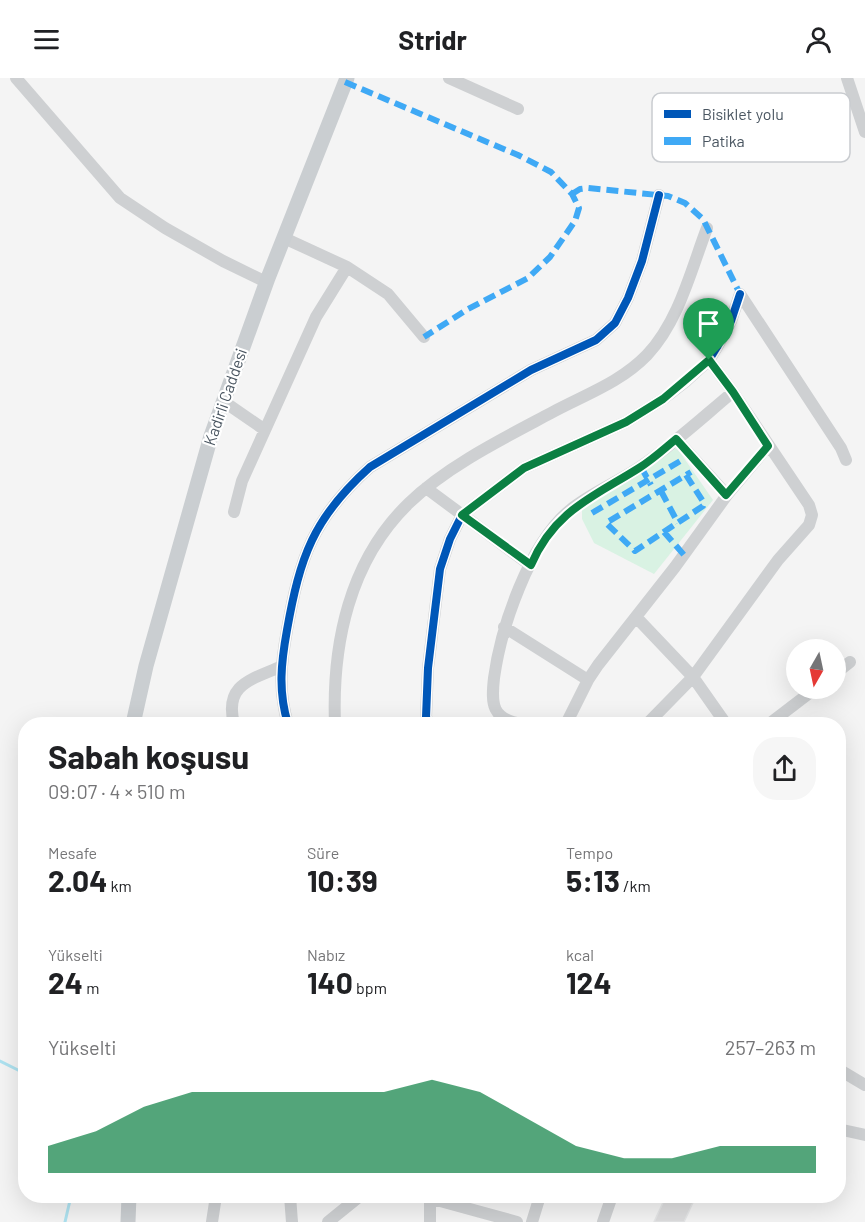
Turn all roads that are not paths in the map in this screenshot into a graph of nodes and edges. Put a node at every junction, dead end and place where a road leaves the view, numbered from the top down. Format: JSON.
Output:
{"nodes":[{"id":1,"x":16,"y":78,"type":"edge"},
{"id":2,"x":346,"y":78,"type":"edge"},
{"id":3,"x":449,"y":78,"type":"edge"},
{"id":4,"x":847,"y":78,"type":"edge"},
{"id":5,"x":518,"y":109,"type":"dead end"},
{"id":6,"x":865,"y":132,"type":"edge"},
{"id":7,"x":659,"y":195,"type":"dead end"},
{"id":8,"x":707,"y":228,"type":"dead end"},
{"id":9,"x":284,"y":238,"type":"junction"},
{"id":10,"x":348,"y":267,"type":"junction"},
{"id":11,"x":266,"y":282,"type":"junction"},
{"id":12,"x":424,"y":337,"type":"dead end"},
{"id":13,"x":709,"y":360,"type":"junction"},
{"id":14,"x":733,"y":392,"type":"junction"},
{"id":15,"x":223,"y":401,"type":"junction"},
{"id":16,"x":265,"y":430,"type":"junction"},
{"id":17,"x":676,"y":439,"type":"junction"},
{"id":18,"x":768,"y":446,"type":"junction"},
{"id":19,"x":846,"y":460,"type":"dead end"},
{"id":20,"x":426,"y":488,"type":"junction"},
{"id":21,"x":726,"y":495,"type":"junction"},
{"id":22,"x":234,"y":512,"type":"dead end"},
{"id":23,"x":462,"y":515,"type":"junction"},
{"id":24,"x":531,"y":565,"type":"junction"},
{"id":25,"x":636,"y":616,"type":"junction"},
{"id":26,"x":504,"y":627,"type":"junction"},
{"id":27,"x":850,"y":662,"type":"dead end"},
{"id":28,"x":846,"y":665,"type":"edge"},
{"id":29,"x":280,"y":667,"type":"junction"},
{"id":30,"x":693,"y":677,"type":"junction"},
{"id":31,"x":588,"y":680,"type":"junction"},
{"id":32,"x":802,"y":699,"type":"edge"},
{"id":33,"x":135,"y":717,"type":"edge"},
{"id":34,"x":232,"y":717,"type":"edge"},
{"id":35,"x":286,"y":717,"type":"edge"},
{"id":36,"x":335,"y":717,"type":"edge"},
{"id":37,"x":426,"y":717,"type":"edge"},
{"id":38,"x":502,"y":717,"type":"edge"},
{"id":39,"x":570,"y":717,"type":"edge"},
{"id":40,"x":654,"y":717,"type":"edge"},
{"id":41,"x":721,"y":717,"type":"edge"},
{"id":42,"x":778,"y":717,"type":"edge"},
{"id":43,"x":846,"y":1074,"type":"edge"},
{"id":44,"x":865,"y":1085,"type":"edge"},
{"id":45,"x":846,"y":1131,"type":"edge"},
{"id":46,"x":865,"y":1135,"type":"edge"},
{"id":47,"x":129,"y":1203,"type":"edge"},
{"id":48,"x":215,"y":1203,"type":"edge"},
{"id":49,"x":291,"y":1203,"type":"edge"},
{"id":50,"x":351,"y":1203,"type":"edge"},
{"id":51,"x":429,"y":1203,"type":"edge"},
{"id":52,"x":452,"y":1203,"type":"edge"},
{"id":53,"x":538,"y":1203,"type":"edge"},
{"id":54,"x":610,"y":1203,"type":"edge"},
{"id":55,"x":128,"y":1222,"type":"edge"},
{"id":56,"x":212,"y":1222,"type":"edge"},
{"id":57,"x":292,"y":1222,"type":"edge"},
{"id":58,"x":328,"y":1222,"type":"edge"},
{"id":59,"x":430,"y":1222,"type":"edge"},
{"id":60,"x":517,"y":1222,"type":"edge"},
{"id":61,"x":532,"y":1222,"type":"edge"},
{"id":62,"x":603,"y":1222,"type":"edge"}],
"edges":[{"from":1,"to":11,"type":"street"},
{"from":2,"to":9,"type":"main road","name":"Kadirli Caddesi"},
{"from":3,"to":5,"type":"street"},
{"from":4,"to":6,"type":"street"},
{"from":7,"to":29,"type":"street"},
{"from":8,"to":20,"type":"street"},
{"from":9,"to":10,"type":"street"},
{"from":9,"to":11,"type":"main road","name":"Kadirli Caddesi"},
{"from":10,"to":12,"type":"street"},
{"from":10,"to":16,"type":"street"},
{"from":11,"to":15,"type":"main road","name":"Kadirli Caddesi"},
{"from":13,"to":14,"type":"street"},
{"from":13,"to":19,"type":"street"},
{"from":13,"to":23,"type":"street"},
{"from":14,"to":17,"type":"street"},
{"from":14,"to":18,"type":"street"},
{"from":15,"to":16,"type":"street"},
{"from":15,"to":33,"type":"main road","name":"Kadirli Caddesi"},
{"from":16,"to":22,"type":"street"},
{"from":17,"to":21,"type":"street"},
{"from":17,"to":24,"type":"street"},
{"from":18,"to":21,"type":"street"},
{"from":18,"to":30,"type":"street"},
{"from":20,"to":23,"type":"street"},
{"from":20,"to":36,"type":"street"},
{"from":21,"to":25,"type":"street"},
{"from":23,"to":24,"type":"street"},
{"from":23,"to":37,"type":"street"},
{"from":24,"to":26,"type":"street"},
{"from":25,"to":30,"type":"street"},
{"from":25,"to":31,"type":"street"},
{"from":26,"to":31,"type":"street"},
{"from":26,"to":38,"type":"street"},
{"from":27,"to":28,"type":"street"},
{"from":29,"to":34,"type":"street"},
{"from":29,"to":35,"type":"street"},
{"from":30,"to":40,"type":"street"},
{"from":30,"to":41,"type":"street"},
{"from":31,"to":39,"type":"street"},
{"from":32,"to":42,"type":"street"},
{"from":43,"to":44,"type":"street"},
{"from":45,"to":46,"type":"street"},
{"from":47,"to":55,"type":"main road"},
{"from":48,"to":56,"type":"street"},
{"from":49,"to":57,"type":"street"},
{"from":50,"to":58,"type":"street"},
{"from":51,"to":59,"type":"street"},
{"from":52,"to":60,"type":"street"},
{"from":53,"to":61,"type":"street"},
{"from":54,"to":62,"type":"street"}]}
